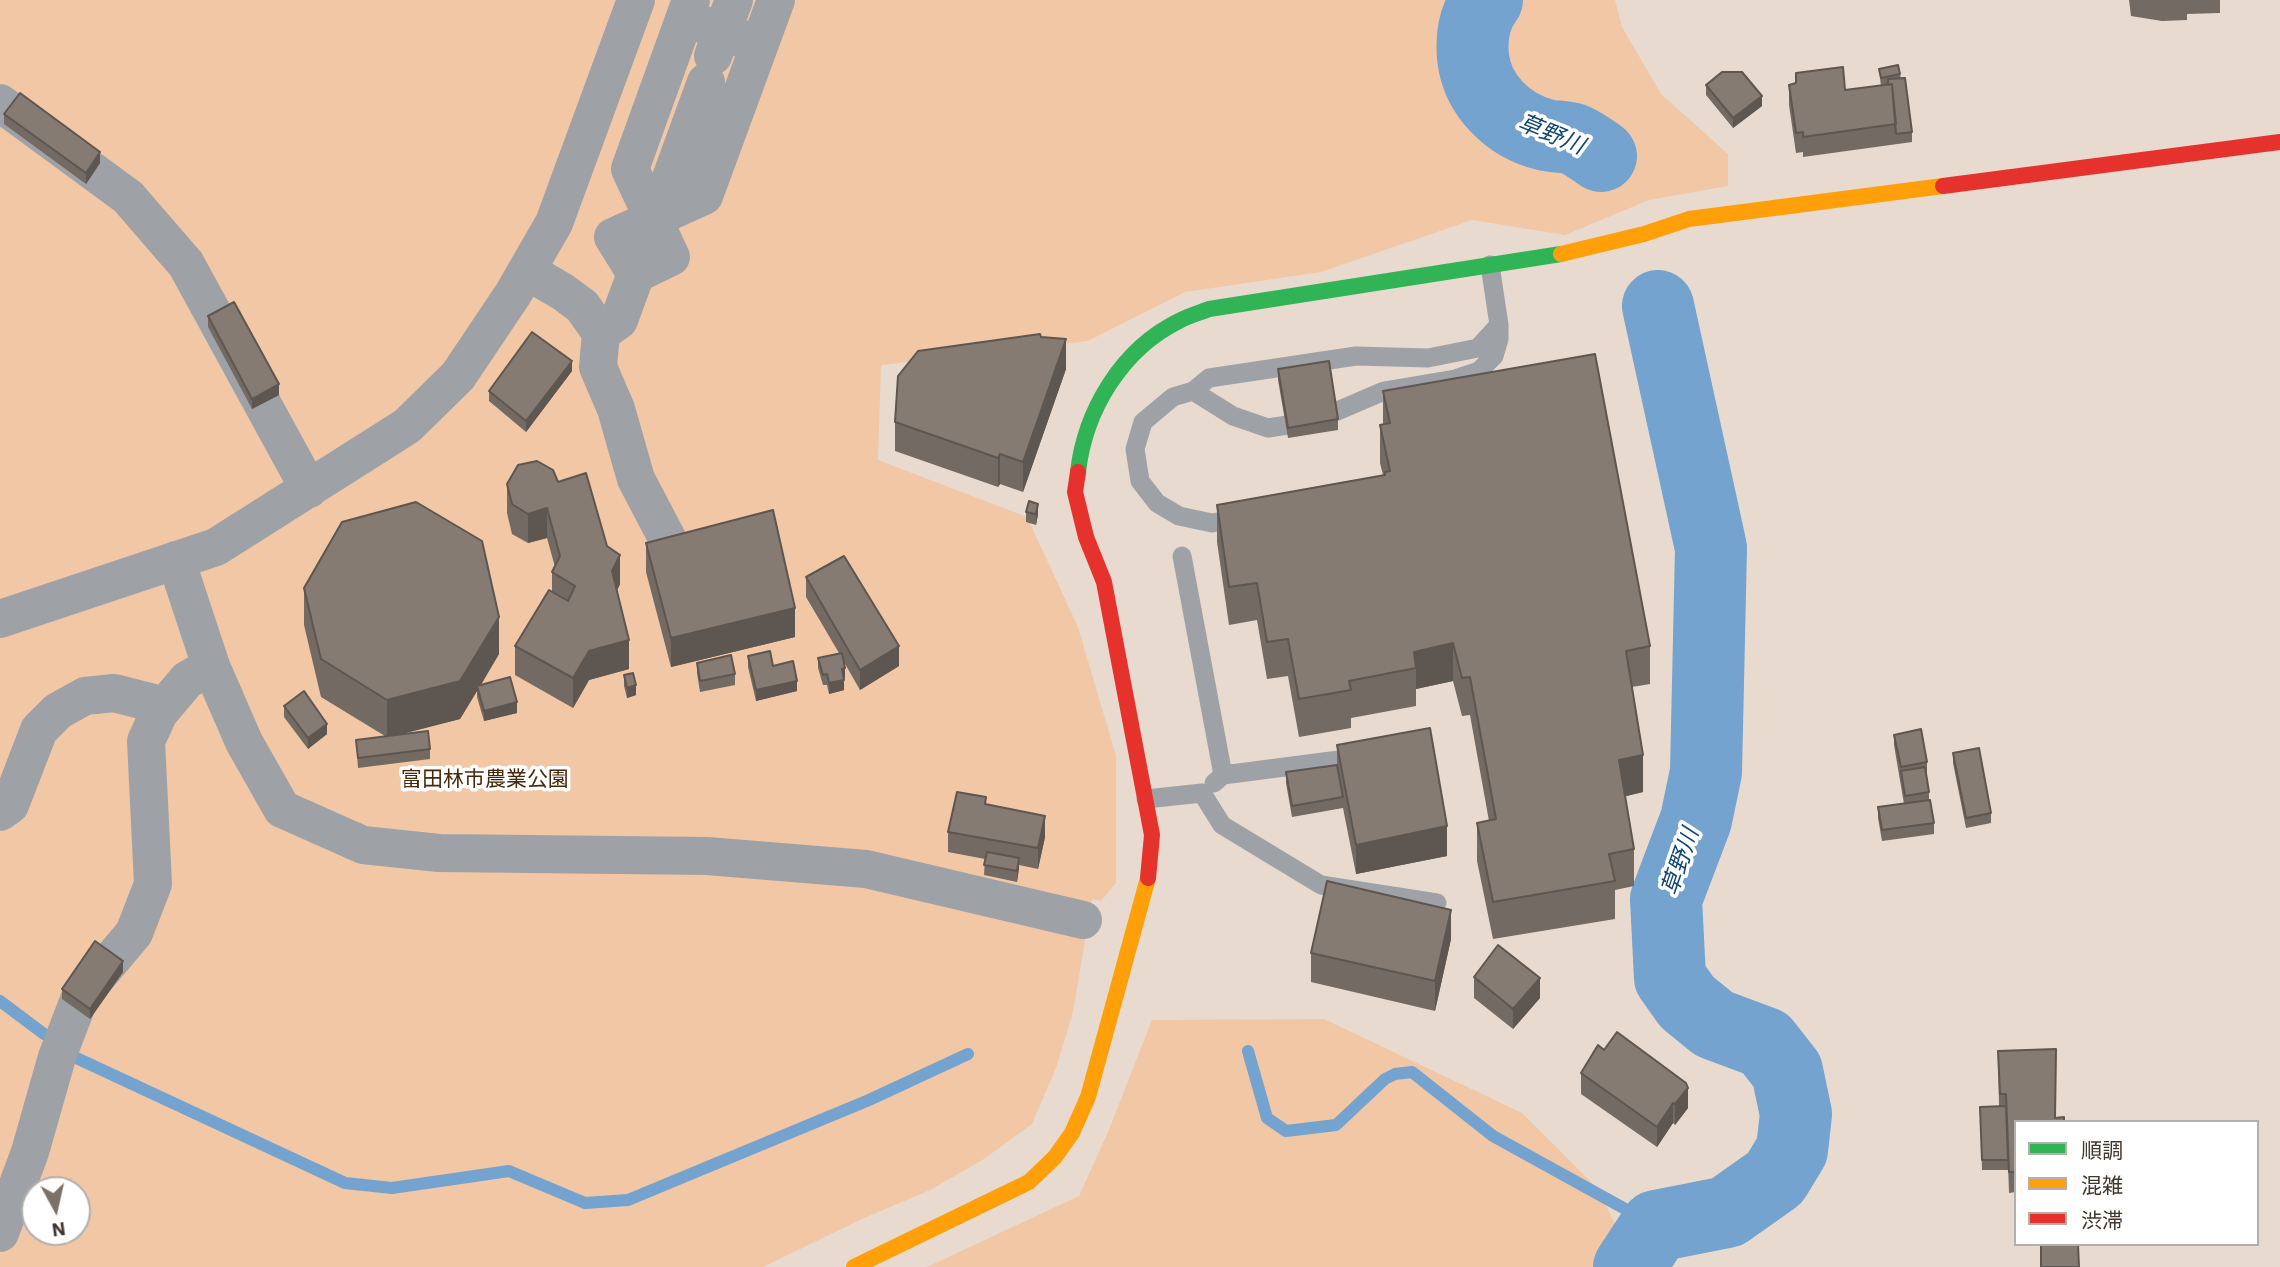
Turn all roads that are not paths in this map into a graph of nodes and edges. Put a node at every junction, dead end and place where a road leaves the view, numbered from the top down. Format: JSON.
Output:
{"nodes":[{"id":1,"x":636,"y":0,"type":"edge"},
{"id":2,"x":776,"y":0,"type":"edge"},
{"id":3,"x":688,"y":9,"type":"edge"},
{"id":4,"x":759,"y":46,"type":"junction"},
{"id":5,"x":712,"y":62,"type":"edge"},
{"id":6,"x":657,"y":93,"type":"junction"},
{"id":7,"x":0,"y":103,"type":"edge"},
{"id":8,"x":2280,"y":142,"type":"edge"},
{"id":9,"x":667,"y":194,"type":"junction"},
{"id":10,"x":1490,"y":265,"type":"junction"},
{"id":11,"x":527,"y":271,"type":"junction"},
{"id":12,"x":1499,"y":325,"type":"junction"},
{"id":13,"x":601,"y":332,"type":"junction"},
{"id":14,"x":1193,"y":391,"type":"junction"},
{"id":15,"x":309,"y":489,"type":"junction"},
{"id":16,"x":1264,"y":513,"type":"edge"},
{"id":17,"x":668,"y":540,"type":"edge"},
{"id":18,"x":1182,"y":556,"type":"dead end"},
{"id":19,"x":176,"y":560,"type":"junction"},
{"id":20,"x":0,"y":619,"type":"edge"},
{"id":21,"x":211,"y":666,"type":"junction"},
{"id":22,"x":165,"y":706,"type":"junction"},
{"id":23,"x":1370,"y":755,"type":"edge"},
{"id":24,"x":1223,"y":775,"type":"junction"},
{"id":25,"x":1202,"y":793,"type":"junction"},
{"id":26,"x":1146,"y":799,"type":"junction"},
{"id":27,"x":0,"y":812,"type":"edge"},
{"id":28,"x":1437,"y":903,"type":"dead end"},
{"id":29,"x":1083,"y":920,"type":"dead end"},
{"id":30,"x":1,"y":1228,"type":"edge"},
{"id":31,"x":854,"y":1267,"type":"edge"}],
"edges":[{"from":1,"to":11,"type":"street"},
{"from":2,"to":4,"type":"street"},
{"from":3,"to":5,"type":"street"},
{"from":3,"to":6,"type":"street"},
{"from":4,"to":5,"type":"street"},
{"from":4,"to":9,"type":"street"},
{"from":5,"to":6,"type":"street"},
{"from":5,"to":9,"type":"street"},
{"from":6,"to":9,"type":"street"},
{"from":7,"to":15,"type":"street"},
{"from":8,"to":10,"type":"street"},
{"from":9,"to":13,"type":"street"},
{"from":10,"to":12,"type":"lane"},
{"from":10,"to":26,"type":"street"},
{"from":11,"to":13,"type":"street"},
{"from":11,"to":15,"type":"street"},
{"from":12,"to":14,"type":"lane"},
{"from":12,"to":14,"type":"lane"},
{"from":13,"to":17,"type":"street"},
{"from":14,"to":16,"type":"lane"},
{"from":15,"to":19,"type":"street"},
{"from":18,"to":24,"type":"lane"},
{"from":19,"to":20,"type":"street"},
{"from":19,"to":21,"type":"street"},
{"from":21,"to":22,"type":"street"},
{"from":21,"to":29,"type":"street"},
{"from":22,"to":27,"type":"street"},
{"from":22,"to":30,"type":"street"},
{"from":23,"to":24,"type":"lane"},
{"from":24,"to":25,"type":"lane"},
{"from":25,"to":26,"type":"lane"},
{"from":25,"to":28,"type":"lane"},
{"from":26,"to":31,"type":"street"}]}
